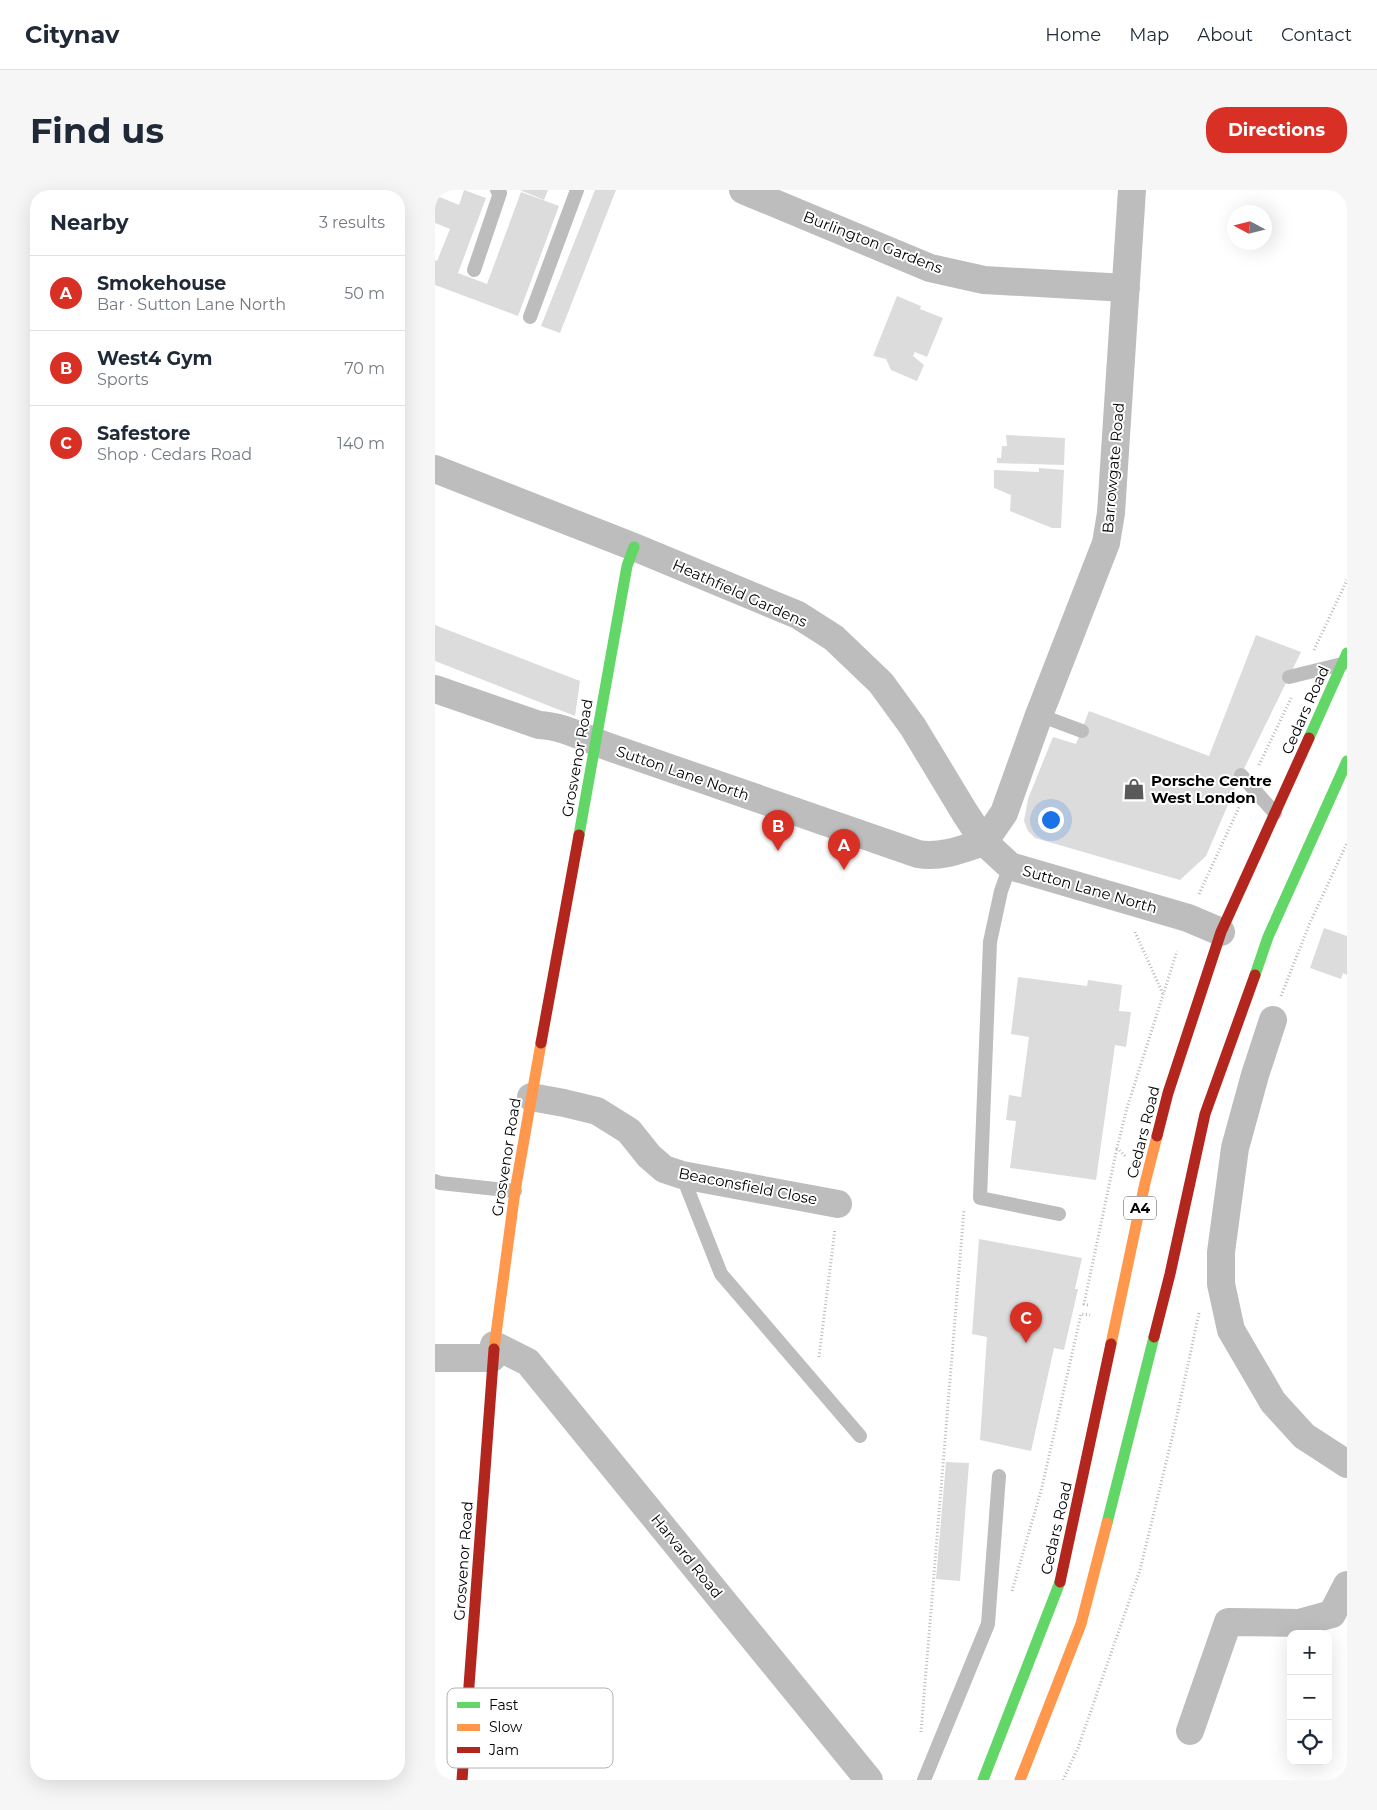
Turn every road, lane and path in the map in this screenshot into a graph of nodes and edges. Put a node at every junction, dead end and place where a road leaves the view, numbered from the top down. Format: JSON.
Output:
{"nodes":[{"id":1,"x":497,"y":190,"type":"edge"},
{"id":2,"x":577,"y":190,"type":"edge"},
{"id":3,"x":743,"y":190,"type":"edge"},
{"id":4,"x":1132,"y":190,"type":"edge"},
{"id":5,"x":473,"y":270,"type":"dead end"},
{"id":6,"x":1126,"y":288,"type":"junction"},
{"id":7,"x":530,"y":317,"type":"dead end"},
{"id":8,"x":435,"y":469,"type":"edge"},
{"id":9,"x":634,"y":547,"type":"junction"},
{"id":10,"x":1347,"y":580,"type":"edge"},
{"id":11,"x":1345,"y":658,"type":"edge"},
{"id":12,"x":1304,"y":673,"type":"junction"},
{"id":13,"x":1289,"y":677,"type":"dead end"},
{"id":14,"x":436,"y":695,"type":"edge"},
{"id":15,"x":1039,"y":714,"type":"junction"},
{"id":16,"x":1082,"y":731,"type":"dead end"},
{"id":17,"x":595,"y":742,"type":"junction"},
{"id":18,"x":1347,"y":760,"type":"edge"},
{"id":19,"x":1245,"y":780,"type":"junction"},
{"id":20,"x":1275,"y":813,"type":"junction"},
{"id":21,"x":985,"y":842,"type":"junction"},
{"id":22,"x":1347,"y":843,"type":"edge"},
{"id":23,"x":1010,"y":866,"type":"junction"},
{"id":24,"x":1196,"y":899,"type":"dead end"},
{"id":25,"x":1130,"y":929,"type":"dead end"},
{"id":26,"x":1221,"y":932,"type":"junction"},
{"id":27,"x":1177,"y":951,"type":"dead end"},
{"id":28,"x":1163,"y":995,"type":"junction"},
{"id":29,"x":1273,"y":1020,"type":"joint"},
{"id":30,"x":531,"y":1097,"type":"junction"},
{"id":31,"x":1117,"y":1148,"type":"junction"},
{"id":32,"x":1127,"y":1158,"type":"dead end"},
{"id":33,"x":682,"y":1175,"type":"junction"},
{"id":34,"x":435,"y":1181,"type":"edge"},
{"id":35,"x":515,"y":1191,"type":"junction"},
{"id":36,"x":839,"y":1204,"type":"joint"},
{"id":37,"x":965,"y":1206,"type":"dead end"},
{"id":38,"x":1059,"y":1214,"type":"dead end"},
{"id":39,"x":1088,"y":1305,"type":"dead end"},
{"id":40,"x":1093,"y":1306,"type":"dead end"},
{"id":41,"x":1199,"y":1311,"type":"dead end"},
{"id":42,"x":493,"y":1351,"type":"junction"},
{"id":43,"x":435,"y":1358,"type":"edge"},
{"id":44,"x":815,"y":1385,"type":"junction"},
{"id":45,"x":860,"y":1436,"type":"dead end"},
{"id":46,"x":1347,"y":1464,"type":"edge"},
{"id":47,"x":999,"y":1476,"type":"dead end"},
{"id":48,"x":1347,"y":1585,"type":"edge"},
{"id":49,"x":1010,"y":1598,"type":"dead end"},
{"id":50,"x":469,"y":1688,"type":"edge"},
{"id":51,"x":1190,"y":1731,"type":"dead end"},
{"id":52,"x":920,"y":1740,"type":"dead end"},
{"id":53,"x":869,"y":1780,"type":"edge"},
{"id":54,"x":924,"y":1780,"type":"edge"},
{"id":55,"x":983,"y":1780,"type":"edge"},
{"id":56,"x":1020,"y":1780,"type":"edge"},
{"id":57,"x":1063,"y":1780,"type":"edge"}],
"edges":[{"from":1,"to":5,"type":"lane"},
{"from":2,"to":7,"type":"lane"},
{"from":3,"to":6,"type":"street","name":"Burlington Gardens"},
{"from":4,"to":6,"type":"street","name":"Barrowgate Road"},
{"from":6,"to":15,"type":"street","name":"Barrowgate Road"},
{"from":8,"to":9,"type":"street","name":"Heathfield Gardens"},
{"from":9,"to":17,"type":"main road","name":"Grosvenor Road"},
{"from":9,"to":21,"type":"street","name":"Heathfield Gardens"},
{"from":10,"to":12,"type":"path","name":"Cedars Road"},
{"from":11,"to":12,"type":"lane"},
{"from":11,"to":20,"type":"main road","name":"Cedars Road","number":"A4"},
{"from":12,"to":13,"type":"lane"},
{"from":12,"to":19,"type":"path","name":"Cedars Road"},
{"from":14,"to":17,"type":"street","name":"Sutton Lane North"},
{"from":15,"to":16,"type":"lane"},
{"from":15,"to":21,"type":"street","name":"Barrowgate Road"},
{"from":17,"to":21,"type":"street","name":"Sutton Lane North"},
{"from":17,"to":30,"type":"main road","name":"Grosvenor Road"},
{"from":18,"to":56,"type":"main road"},
{"from":19,"to":20,"type":"lane"},
{"from":19,"to":24,"type":"path","name":"Cedars Road"},
{"from":20,"to":26,"type":"main road","name":"Cedars Road","number":"A4"},
{"from":21,"to":23,"type":"street","name":"Sutton Lane North"},
{"from":22,"to":29,"type":"path"},
{"from":23,"to":26,"type":"street","name":"Sutton Lane North"},
{"from":23,"to":38,"type":"lane"},
{"from":25,"to":28,"type":"path"},
{"from":26,"to":55,"type":"main road","name":"Cedars Road","number":"A4"},
{"from":27,"to":28,"type":"path","name":"Cedars Road"},
{"from":28,"to":31,"type":"path","name":"Cedars Road"},
{"from":29,"to":46,"type":"street"},
{"from":30,"to":33,"type":"street","name":"Beaconsfield Close"},
{"from":30,"to":35,"type":"main road","name":"Grosvenor Road"},
{"from":31,"to":32,"type":"path","name":"Cedars Road"},
{"from":31,"to":39,"type":"path"},
{"from":33,"to":36,"type":"street","name":"Beaconsfield Close"},
{"from":33,"to":44,"type":"lane"},
{"from":34,"to":35,"type":"lane"},
{"from":35,"to":42,"type":"main road","name":"Grosvenor Road"},
{"from":36,"to":44,"type":"path"},
{"from":37,"to":52,"type":"path"},
{"from":40,"to":49,"type":"path","name":"Cedars Road"},
{"from":41,"to":57,"type":"path"},
{"from":42,"to":43,"type":"street"},
{"from":42,"to":50,"type":"main road","name":"Grosvenor Road"},
{"from":42,"to":53,"type":"street","name":"Harvard Road"},
{"from":44,"to":45,"type":"lane"},
{"from":47,"to":54,"type":"lane"},
{"from":48,"to":51,"type":"street"}]}
